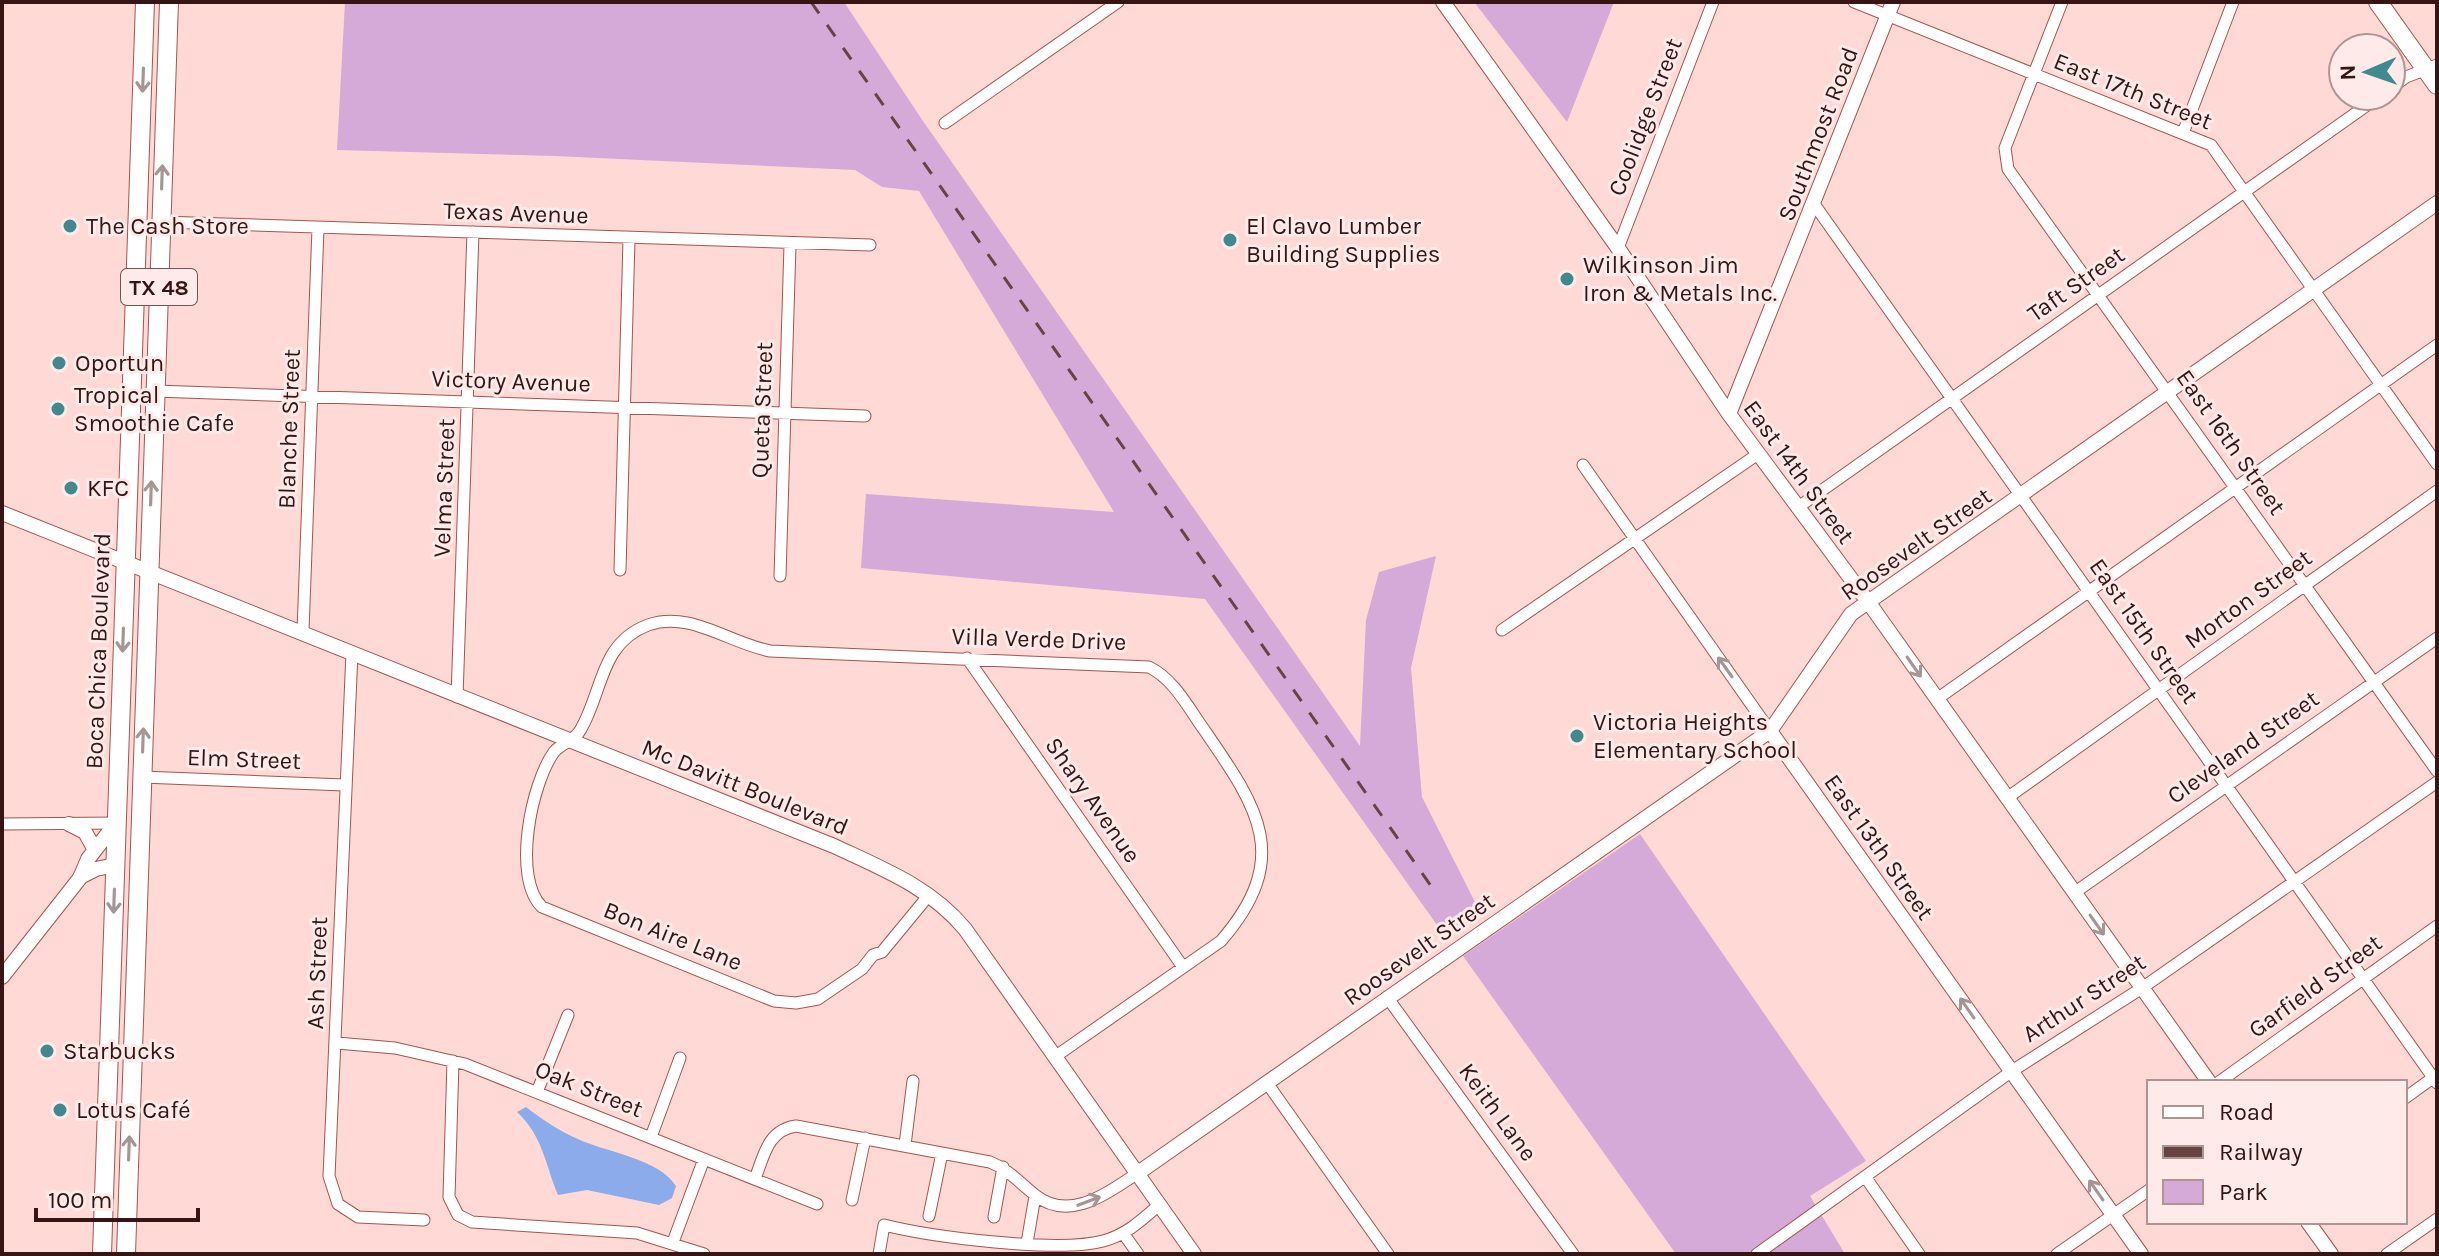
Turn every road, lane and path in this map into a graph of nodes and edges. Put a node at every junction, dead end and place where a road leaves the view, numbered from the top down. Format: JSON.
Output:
{"nodes":[{"id":1,"x":145,"y":2,"type":"edge"},
{"id":2,"x":169,"y":2,"type":"edge"},
{"id":3,"x":1118,"y":2,"type":"edge"},
{"id":4,"x":1443,"y":2,"type":"edge"},
{"id":5,"x":1713,"y":2,"type":"edge"},
{"id":6,"x":1854,"y":2,"type":"edge"},
{"id":7,"x":2062,"y":2,"type":"edge"},
{"id":8,"x":2233,"y":2,"type":"edge"},
{"id":9,"x":2378,"y":2,"type":"edge"},
{"id":10,"x":1890,"y":9,"type":"edge"},
{"id":11,"x":2431,"y":67,"type":"edge"},
{"id":12,"x":2034,"y":74,"type":"junction"},
{"id":13,"x":2407,"y":80,"type":"edge"},
{"id":14,"x":2437,"y":85,"type":"edge"},
{"id":15,"x":2358,"y":112,"type":"edge"},
{"id":16,"x":945,"y":123,"type":"dead end"},
{"id":17,"x":2183,"y":133,"type":"junction"},
{"id":18,"x":2245,"y":192,"type":"junction"},
{"id":19,"x":2437,"y":203,"type":"edge"},
{"id":20,"x":1814,"y":204,"type":"junction"},
{"id":21,"x":161,"y":222,"type":"junction"},
{"id":22,"x":318,"y":228,"type":"junction"},
{"id":23,"x":473,"y":232,"type":"junction"},
{"id":24,"x":629,"y":239,"type":"junction"},
{"id":25,"x":790,"y":245,"type":"junction"},
{"id":26,"x":870,"y":245,"type":"dead end"},
{"id":27,"x":1618,"y":248,"type":"junction"},
{"id":28,"x":2314,"y":290,"type":"junction"},
{"id":29,"x":2099,"y":294,"type":"junction"},
{"id":30,"x":2437,"y":345,"type":"edge"},
{"id":31,"x":2381,"y":384,"type":"junction"},
{"id":32,"x":155,"y":391,"type":"junction"},
{"id":33,"x":2168,"y":393,"type":"junction"},
{"id":34,"x":313,"y":396,"type":"junction"},
{"id":35,"x":1952,"y":398,"type":"junction"},
{"id":36,"x":470,"y":401,"type":"junction"},
{"id":37,"x":627,"y":407,"type":"junction"},
{"id":38,"x":784,"y":413,"type":"junction"},
{"id":39,"x":1729,"y":414,"type":"junction"},
{"id":40,"x":865,"y":416,"type":"dead end"},
{"id":41,"x":1758,"y":454,"type":"junction"},
{"id":42,"x":2437,"y":464,"type":"edge"},
{"id":43,"x":1583,"y":465,"type":"dead end"},
{"id":44,"x":2236,"y":487,"type":"junction"},
{"id":45,"x":2437,"y":491,"type":"edge"},
{"id":46,"x":2022,"y":497,"type":"junction"},
{"id":47,"x":1797,"y":508,"type":"junction"},
{"id":48,"x":2,"y":513,"type":"edge"},
{"id":49,"x":1633,"y":538,"type":"junction"},
{"id":50,"x":126,"y":562,"type":"junction"},
{"id":51,"x":620,"y":570,"type":"dead end"},
{"id":52,"x":149,"y":571,"type":"junction"},
{"id":53,"x":780,"y":576,"type":"dead end"},
{"id":54,"x":2305,"y":585,"type":"junction"},
{"id":55,"x":2089,"y":591,"type":"junction"},
{"id":56,"x":1869,"y":603,"type":"junction"},
{"id":57,"x":1502,"y":630,"type":"dead end"},
{"id":58,"x":303,"y":631,"type":"junction"},
{"id":59,"x":2437,"y":638,"type":"edge"},
{"id":60,"x":352,"y":653,"type":"junction"},
{"id":61,"x":967,"y":658,"type":"junction"},
{"id":62,"x":2374,"y":682,"type":"junction"},
{"id":63,"x":2159,"y":690,"type":"junction"},
{"id":64,"x":457,"y":697,"type":"junction"},
{"id":65,"x":1937,"y":699,"type":"junction"},
{"id":66,"x":1770,"y":731,"type":"junction"},
{"id":67,"x":571,"y":741,"type":"junction"},
{"id":68,"x":2437,"y":771,"type":"edge"},
{"id":69,"x":142,"y":777,"type":"junction"},
{"id":70,"x":2437,"y":782,"type":"edge"},
{"id":71,"x":344,"y":785,"type":"junction"},
{"id":72,"x":2227,"y":786,"type":"junction"},
{"id":73,"x":2007,"y":798,"type":"junction"},
{"id":74,"x":116,"y":823,"type":"junction"},
{"id":75,"x":2,"y":824,"type":"edge"},
{"id":76,"x":69,"y":824,"type":"junction"},
{"id":77,"x":95,"y":850,"type":"junction"},
{"id":78,"x":115,"y":865,"type":"junction"},
{"id":79,"x":80,"y":878,"type":"junction"},
{"id":80,"x":2295,"y":883,"type":"junction"},
{"id":81,"x":2074,"y":893,"type":"junction"},
{"id":82,"x":929,"y":895,"type":"junction"},
{"id":83,"x":2437,"y":926,"type":"edge"},
{"id":84,"x":1183,"y":967,"type":"junction"},
{"id":85,"x":2,"y":977,"type":"edge"},
{"id":86,"x":2363,"y":978,"type":"junction"},
{"id":87,"x":2142,"y":988,"type":"junction"},
{"id":88,"x":1387,"y":997,"type":"junction"},
{"id":89,"x":568,"y":1015,"type":"dead end"},
{"id":90,"x":337,"y":1043,"type":"junction"},
{"id":91,"x":1056,"y":1056,"type":"junction"},
{"id":92,"x":680,"y":1058,"type":"dead end"},
{"id":93,"x":453,"y":1061,"type":"junction"},
{"id":94,"x":2012,"y":1071,"type":"junction"},
{"id":95,"x":2436,"y":1079,"type":"edge"},
{"id":96,"x":2208,"y":1080,"type":"edge"},
{"id":97,"x":2222,"y":1080,"type":"edge"},
{"id":98,"x":913,"y":1081,"type":"dead end"},
{"id":99,"x":1267,"y":1083,"type":"junction"},
{"id":100,"x":537,"y":1092,"type":"junction"},
{"id":101,"x":2407,"y":1097,"type":"edge"},
{"id":102,"x":651,"y":1137,"type":"junction"},
{"id":103,"x":865,"y":1138,"type":"junction"},
{"id":104,"x":905,"y":1145,"type":"junction"},
{"id":105,"x":942,"y":1153,"type":"junction"},
{"id":106,"x":704,"y":1159,"type":"junction"},
{"id":107,"x":1003,"y":1167,"type":"junction"},
{"id":108,"x":1138,"y":1173,"type":"junction"},
{"id":109,"x":1866,"y":1178,"type":"junction"},
{"id":110,"x":755,"y":1179,"type":"junction"},
{"id":111,"x":2147,"y":1191,"type":"edge"},
{"id":112,"x":1035,"y":1196,"type":"junction"},
{"id":113,"x":852,"y":1200,"type":"dead end"},
{"id":114,"x":104,"y":1204,"type":"junction"},
{"id":115,"x":817,"y":1204,"type":"dead end"},
{"id":116,"x":1159,"y":1205,"type":"junction"},
{"id":117,"x":929,"y":1216,"type":"dead end"},
{"id":118,"x":2114,"y":1216,"type":"junction"},
{"id":119,"x":994,"y":1217,"type":"dead end"},
{"id":120,"x":2437,"y":1219,"type":"edge"},
{"id":121,"x":424,"y":1220,"type":"dead end"},
{"id":122,"x":2309,"y":1224,"type":"edge"},
{"id":123,"x":1123,"y":1233,"type":"junction"},
{"id":124,"x":673,"y":1242,"type":"junction"},
{"id":125,"x":1027,"y":1243,"type":"junction"},
{"id":126,"x":102,"y":1254,"type":"edge"},
{"id":127,"x":112,"y":1254,"type":"edge"},
{"id":128,"x":126,"y":1254,"type":"edge"},
{"id":129,"x":704,"y":1254,"type":"edge"},
{"id":130,"x":879,"y":1254,"type":"edge"},
{"id":131,"x":1138,"y":1254,"type":"edge"},
{"id":132,"x":1194,"y":1254,"type":"edge"},
{"id":133,"x":1388,"y":1254,"type":"edge"},
{"id":134,"x":1573,"y":1254,"type":"edge"},
{"id":135,"x":1757,"y":1254,"type":"edge"},
{"id":136,"x":1919,"y":1254,"type":"edge"},
{"id":137,"x":2057,"y":1254,"type":"edge"},
{"id":138,"x":2141,"y":1254,"type":"edge"},
{"id":139,"x":2331,"y":1254,"type":"edge"},
{"id":140,"x":2387,"y":1254,"type":"edge"}],
"edges":[{"from":1,"to":50,"type":"main road","name":"Boca Chica Boulevard","number":"TX 48","one_way":true},
{"from":21,"to":2,"type":"main road","name":"Boca Chica Boulevard","number":"TX 48","one_way":true},
{"from":3,"to":16,"type":"street"},
{"from":4,"to":27,"type":"street","name":"East 14th Street"},
{"from":5,"to":27,"type":"street","name":"Coolidge Street"},
{"from":6,"to":10,"type":"street","name":"East 17th Street"},
{"from":7,"to":12,"type":"street","name":"East 16th Street"},
{"from":8,"to":17,"type":"street"},
{"from":9,"to":11,"type":"main road"},
{"from":10,"to":12,"type":"street","name":"East 17th Street"},
{"from":10,"to":20,"type":"street","name":"Southmost Road"},
{"from":11,"to":13,"type":"street"},
{"from":11,"to":14,"type":"main road"},
{"from":12,"to":17,"type":"street","name":"East 17th Street"},
{"from":12,"to":29,"type":"street","name":"East 16th Street"},
{"from":15,"to":18,"type":"street","name":"Taft Street"},
{"from":17,"to":18,"type":"street","name":"East 17th Street"},
{"from":18,"to":28,"type":"street","name":"East 17th Street"},
{"from":18,"to":29,"type":"street","name":"Taft Street"},
{"from":19,"to":28,"type":"street","name":"Roosevelt Street"},
{"from":20,"to":35,"type":"street","name":"East 15th Street"},
{"from":20,"to":39,"type":"street","name":"Southmost Road"},
{"from":21,"to":22,"type":"street","name":"Texas Avenue"},
{"from":21,"to":32,"type":"main road","name":"Boca Chica Boulevard","number":"TX 48"},
{"from":22,"to":23,"type":"street","name":"Texas Avenue"},
{"from":22,"to":34,"type":"street","name":"Blanche Street"},
{"from":23,"to":24,"type":"street","name":"Texas Avenue"},
{"from":23,"to":36,"type":"street","name":"Velma Street"},
{"from":24,"to":25,"type":"street","name":"Texas Avenue"},
{"from":24,"to":37,"type":"street"},
{"from":25,"to":26,"type":"street","name":"Texas Avenue"},
{"from":25,"to":38,"type":"street","name":"Queta Street"},
{"from":27,"to":39,"type":"street","name":"East 14th Street"},
{"from":28,"to":31,"type":"street","name":"East 17th Street"},
{"from":28,"to":33,"type":"street","name":"Roosevelt Street"},
{"from":29,"to":33,"type":"street","name":"East 16th Street"},
{"from":29,"to":35,"type":"street","name":"Taft Street"},
{"from":30,"to":31,"type":"street"},
{"from":31,"to":42,"type":"street","name":"East 17th Street"},
{"from":31,"to":44,"type":"street"},
{"from":32,"to":34,"type":"street","name":"Victory Avenue"},
{"from":52,"to":32,"type":"main road","name":"Boca Chica Boulevard","number":"TX 48","one_way":true},
{"from":33,"to":44,"type":"street","name":"East 16th Street"},
{"from":33,"to":46,"type":"street","name":"Roosevelt Street"},
{"from":34,"to":36,"type":"street","name":"Victory Avenue"},
{"from":34,"to":58,"type":"street","name":"Blanche Street"},
{"from":35,"to":46,"type":"street","name":"East 15th Street"},
{"from":35,"to":47,"type":"street","name":"Taft Street"},
{"from":36,"to":37,"type":"street","name":"Victory Avenue"},
{"from":36,"to":64,"type":"street","name":"Velma Street"},
{"from":37,"to":38,"type":"street","name":"Victory Avenue"},
{"from":37,"to":51,"type":"street"},
{"from":38,"to":40,"type":"street","name":"Victory Avenue"},
{"from":38,"to":53,"type":"street","name":"Queta Street"},
{"from":39,"to":41,"type":"street","name":"East 14th Street"},
{"from":41,"to":47,"type":"street","name":"East 14th Street"},
{"from":41,"to":49,"type":"street"},
{"from":43,"to":49,"type":"street","name":"East 13th Street"},
{"from":44,"to":54,"type":"street","name":"East 16th Street"},
{"from":44,"to":55,"type":"street"},
{"from":45,"to":54,"type":"street","name":"Morton Street"},
{"from":46,"to":55,"type":"street","name":"East 15th Street"},
{"from":46,"to":56,"type":"street","name":"Roosevelt Street"},
{"from":47,"to":56,"type":"street","name":"East 14th Street"},
{"from":48,"to":50,"type":"street","name":"Mc Davitt Boulevard"},
{"from":49,"to":57,"type":"street"},
{"from":66,"to":49,"type":"street","name":"East 13th Street","one_way":true},
{"from":50,"to":52,"type":"street","name":"Mc Davitt Boulevard"},
{"from":50,"to":74,"type":"main road","name":"Boca Chica Boulevard","number":"TX 48","one_way":true},
{"from":52,"to":58,"type":"street","name":"Mc Davitt Boulevard"},
{"from":69,"to":52,"type":"main road","name":"Boca Chica Boulevard","number":"TX 48","one_way":true},
{"from":54,"to":62,"type":"street","name":"East 16th Street"},
{"from":54,"to":63,"type":"street","name":"Morton Street"},
{"from":55,"to":63,"type":"street","name":"East 15th Street"},
{"from":55,"to":65,"type":"street"},
{"from":56,"to":65,"type":"street","name":"East 14th Street","one_way":true},
{"from":56,"to":66,"type":"street","name":"Roosevelt Street"},
{"from":58,"to":60,"type":"street","name":"Mc Davitt Boulevard"},
{"from":59,"to":62,"type":"street","name":"Cleveland Street"},
{"from":60,"to":64,"type":"street","name":"Mc Davitt Boulevard"},
{"from":60,"to":71,"type":"street","name":"Ash Street"},
{"from":61,"to":67,"type":"street","name":"Villa Verde Drive"},
{"from":61,"to":84,"type":"street","name":"Shary Avenue"},
{"from":61,"to":84,"type":"street","name":"Villa Verde Drive"},
{"from":62,"to":68,"type":"street","name":"East 16th Street"},
{"from":62,"to":72,"type":"street","name":"Cleveland Street"},
{"from":63,"to":72,"type":"street","name":"East 15th Street"},
{"from":63,"to":73,"type":"street","name":"Morton Street"},
{"from":64,"to":67,"type":"street","name":"Mc Davitt Boulevard"},
{"from":65,"to":73,"type":"street","name":"East 14th Street"},
{"from":66,"to":88,"type":"street","name":"Roosevelt Street"},
{"from":94,"to":66,"type":"street","name":"East 13th Street","one_way":true},
{"from":67,"to":82,"type":"street","name":"Mc Davitt Boulevard"},
{"from":67,"to":82,"type":"street","name":"Bon Aire Lane"},
{"from":69,"to":71,"type":"street","name":"Elm Street"},
{"from":128,"to":69,"type":"main road","name":"Boca Chica Boulevard","number":"TX 48","one_way":true},
{"from":70,"to":80,"type":"street","name":"Arthur Street"},
{"from":71,"to":90,"type":"street","name":"Ash Street"},
{"from":72,"to":80,"type":"street","name":"East 15th Street"},
{"from":72,"to":81,"type":"street","name":"Cleveland Street"},
{"from":73,"to":81,"type":"street","name":"East 14th Street"},
{"from":74,"to":76,"type":"street"},
{"from":74,"to":77,"type":"street"},
{"from":74,"to":78,"type":"main road","name":"Boca Chica Boulevard","number":"TX 48"},
{"from":75,"to":76,"type":"street"},
{"from":76,"to":77,"type":"street"},
{"from":77,"to":79,"type":"street"},
{"from":78,"to":79,"type":"street"},
{"from":78,"to":114,"type":"main road","name":"Boca Chica Boulevard","number":"TX 48","one_way":true},
{"from":79,"to":85,"type":"street"},
{"from":80,"to":86,"type":"street","name":"East 15th Street"},
{"from":80,"to":87,"type":"street","name":"Arthur Street"},
{"from":81,"to":87,"type":"street","name":"East 14th Street","one_way":true},
{"from":82,"to":91,"type":"street","name":"Mc Davitt Boulevard"},
{"from":83,"to":86,"type":"street","name":"Garfield Street"},
{"from":84,"to":91,"type":"street","name":"Villa Verde Drive"},
{"from":86,"to":95,"type":"street","name":"East 15th Street"},
{"from":86,"to":97,"type":"street","name":"Garfield Street"},
{"from":87,"to":94,"type":"street","name":"Arthur Street"},
{"from":87,"to":96,"type":"street","name":"East 14th Street"},
{"from":88,"to":99,"type":"street","name":"Roosevelt Street"},
{"from":88,"to":134,"type":"street","name":"Keith Lane"},
{"from":89,"to":100,"type":"street"},
{"from":90,"to":93,"type":"street","name":"Oak Street"},
{"from":90,"to":121,"type":"street","name":"Ash Street"},
{"from":91,"to":108,"type":"street","name":"Mc Davitt Boulevard"},
{"from":92,"to":102,"type":"street"},
{"from":93,"to":100,"type":"street","name":"Oak Street"},
{"from":93,"to":124,"type":"street"},
{"from":94,"to":109,"type":"street","name":"Arthur Street"},
{"from":118,"to":94,"type":"street","name":"East 13th Street","one_way":true},
{"from":95,"to":101,"type":"street"},
{"from":98,"to":104,"type":"street"},
{"from":99,"to":108,"type":"street","name":"Roosevelt Street"},
{"from":99,"to":133,"type":"street"},
{"from":100,"to":102,"type":"street","name":"Oak Street"},
{"from":102,"to":106,"type":"street","name":"Oak Street"},
{"from":103,"to":104,"type":"street"},
{"from":103,"to":110,"type":"street"},
{"from":103,"to":113,"type":"street"},
{"from":104,"to":105,"type":"street"},
{"from":105,"to":107,"type":"street"},
{"from":105,"to":117,"type":"street"},
{"from":106,"to":110,"type":"street","name":"Oak Street"},
{"from":106,"to":124,"type":"street"},
{"from":107,"to":112,"type":"street"},
{"from":107,"to":119,"type":"street"},
{"from":112,"to":108,"type":"street","one_way":true},
{"from":108,"to":116,"type":"street","name":"Mc Davitt Boulevard"},
{"from":109,"to":135,"type":"street","name":"Arthur Street"},
{"from":109,"to":136,"type":"street"},
{"from":110,"to":115,"type":"street","name":"Oak Street"},
{"from":111,"to":118,"type":"street"},
{"from":112,"to":125,"type":"street"},
{"from":114,"to":126,"type":"main road","name":"Boca Chica Boulevard","number":"TX 48"},
{"from":114,"to":127,"type":"main road"},
{"from":116,"to":123,"type":"street"},
{"from":116,"to":132,"type":"street","name":"Mc Davitt Boulevard"},
{"from":118,"to":137,"type":"street"},
{"from":118,"to":138,"type":"street","name":"East 13th Street"},
{"from":120,"to":140,"type":"street"},
{"from":122,"to":139,"type":"street"},
{"from":123,"to":125,"type":"street"},
{"from":123,"to":131,"type":"street"},
{"from":124,"to":129,"type":"street"},
{"from":125,"to":130,"type":"street"}]}
